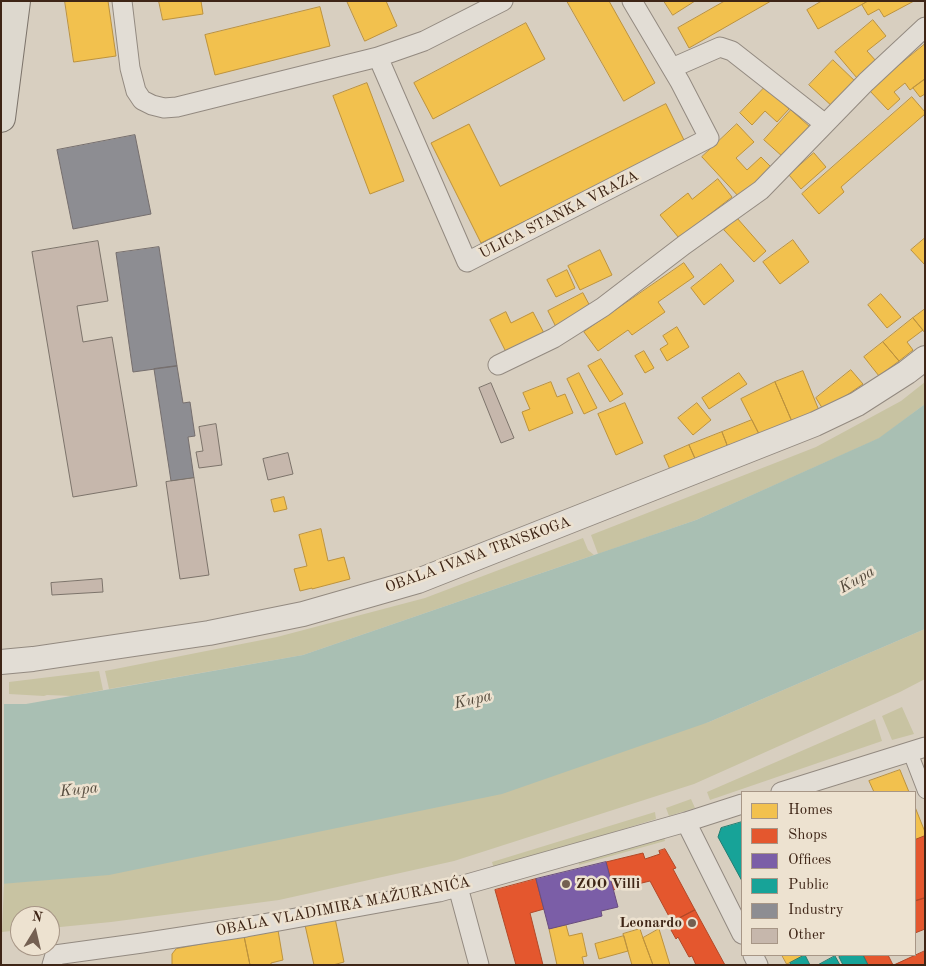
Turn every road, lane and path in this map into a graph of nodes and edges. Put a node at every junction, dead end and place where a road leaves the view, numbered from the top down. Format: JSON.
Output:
{"nodes":[{"id":1,"x":16,"y":1,"type":"edge"},
{"id":2,"x":122,"y":1,"type":"edge"},
{"id":3,"x":502,"y":1,"type":"edge"},
{"id":4,"x":632,"y":1,"type":"edge"},
{"id":5,"x":925,"y":27,"type":"edge"},
{"id":6,"x":378,"y":57,"type":"junction"},
{"id":7,"x":672,"y":68,"type":"junction"},
{"id":8,"x":1,"y":118,"type":"edge"},
{"id":9,"x":825,"y":124,"type":"junction"},
{"id":10,"x":925,"y":358,"type":"edge"},
{"id":11,"x":498,"y":365,"type":"dead end"},
{"id":12,"x":1,"y":662,"type":"edge"},
{"id":13,"x":917,"y":749,"type":"edge"},
{"id":14,"x":784,"y":791,"type":"edge"},
{"id":15,"x":925,"y":791,"type":"edge"},
{"id":16,"x":741,"y":804,"type":"edge"},
{"id":17,"x":686,"y":822,"type":"junction"},
{"id":18,"x":458,"y":887,"type":"junction"},
{"id":19,"x":741,"y":932,"type":"edge"},
{"id":20,"x":54,"y":960,"type":"edge"},
{"id":21,"x":479,"y":965,"type":"edge"}],
"edges":[{"from":1,"to":8,"type":"highway"},
{"from":2,"to":6,"type":"street"},
{"from":3,"to":6,"type":"street"},
{"from":4,"to":7,"type":"street","name":"ULICA STANKA VRAZA"},
{"from":5,"to":9,"type":"street"},
{"from":6,"to":7,"type":"street","name":"ULICA STANKA VRAZA"},
{"from":7,"to":9,"type":"street"},
{"from":9,"to":11,"type":"street"},
{"from":10,"to":12,"type":"street","name":"OBALA IVANA TRNSKOGA"},
{"from":13,"to":14,"type":"street"},
{"from":13,"to":15,"type":"street"},
{"from":16,"to":17,"type":"street","name":"OBALA VLADIMIRA MAŽURANIĆA"},
{"from":17,"to":18,"type":"street","name":"OBALA VLADIMIRA MAŽURANIĆA"},
{"from":17,"to":19,"type":"street"},
{"from":18,"to":20,"type":"street","name":"OBALA VLADIMIRA MAŽURANIĆA"},
{"from":18,"to":21,"type":"street"}]}
